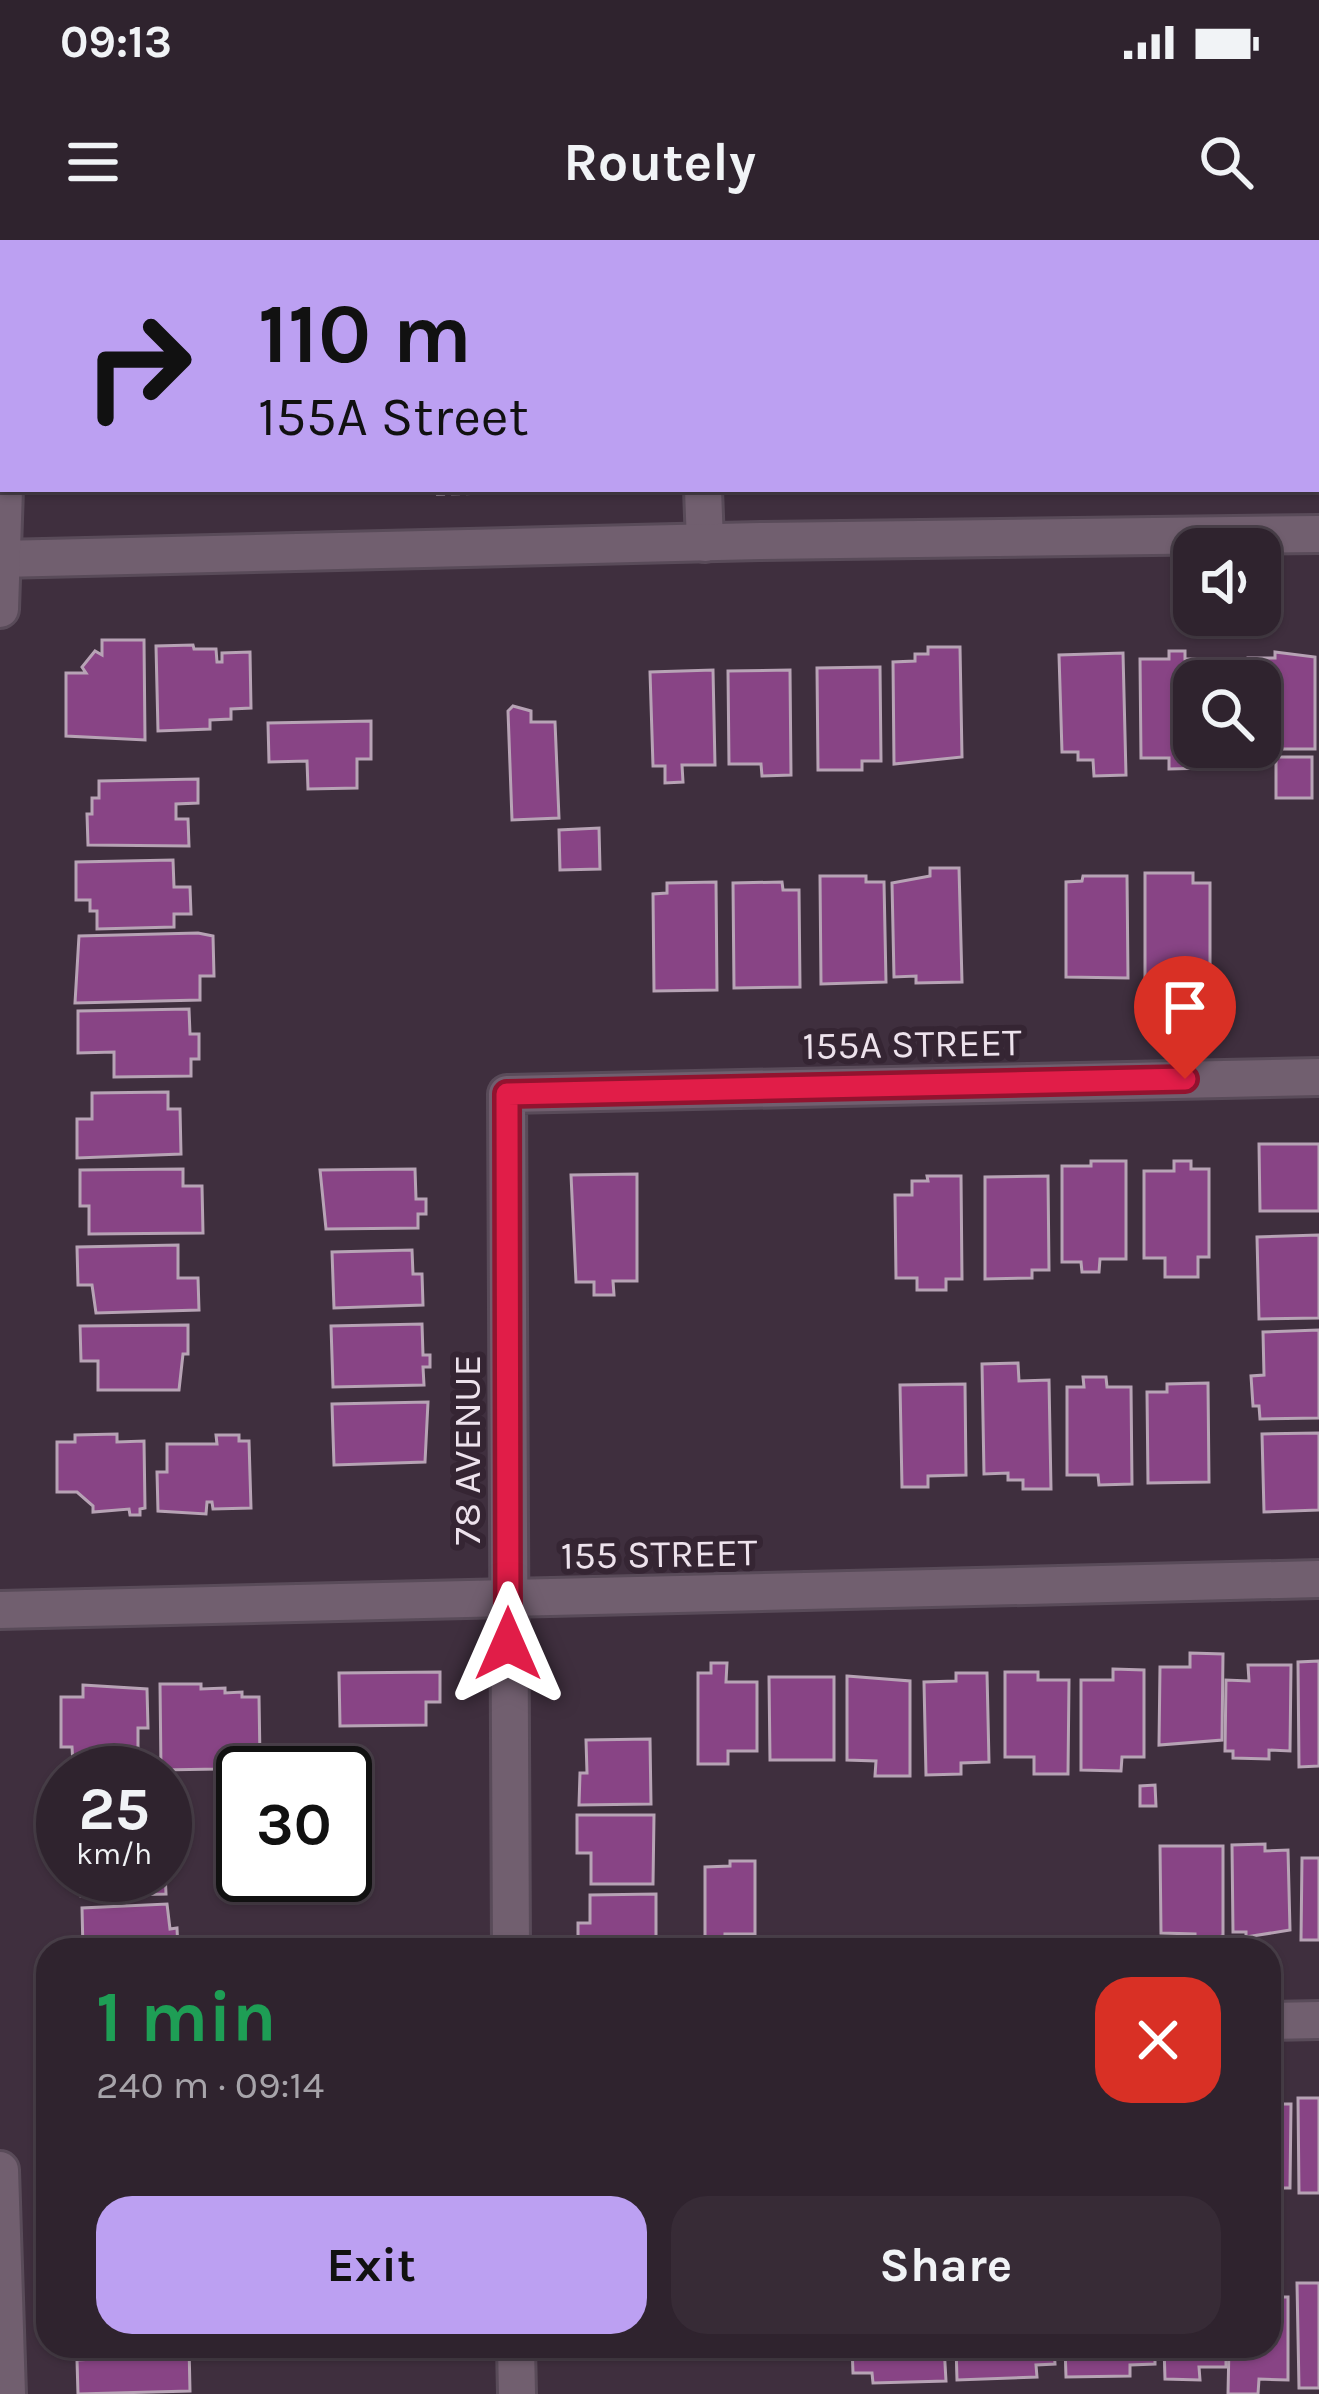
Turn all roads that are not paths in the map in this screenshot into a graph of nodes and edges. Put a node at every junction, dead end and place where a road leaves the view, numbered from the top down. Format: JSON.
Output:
{"nodes":[{"id":1,"x":4,"y":492,"type":"edge"},
{"id":2,"x":703,"y":492,"type":"edge"},
{"id":3,"x":1319,"y":534,"type":"edge"},
{"id":4,"x":705,"y":543,"type":"junction"},
{"id":5,"x":1,"y":559,"type":"edge"},
{"id":6,"x":0,"y":609,"type":"edge"},
{"id":7,"x":1319,"y":1077,"type":"edge"},
{"id":8,"x":507,"y":1094,"type":"joint"},
{"id":9,"x":1319,"y":1579,"type":"edge"},
{"id":10,"x":508,"y":1598,"type":"junction"},
{"id":11,"x":0,"y":1610,"type":"edge"},
{"id":12,"x":511,"y":1938,"type":"edge"},
{"id":13,"x":1319,"y":2020,"type":"edge"},
{"id":14,"x":1281,"y":2021,"type":"edge"},
{"id":15,"x":0,"y":2170,"type":"edge"},
{"id":16,"x":516,"y":2358,"type":"edge"},
{"id":17,"x":7,"y":2394,"type":"edge"},
{"id":18,"x":518,"y":2394,"type":"edge"}],
"edges":[{"from":1,"to":5,"type":"street"},
{"from":2,"to":4,"type":"street"},
{"from":3,"to":4,"type":"street"},
{"from":4,"to":5,"type":"street"},
{"from":5,"to":6,"type":"street"},
{"from":7,"to":8,"type":"street","name":"155A STREET"},
{"from":8,"to":10,"type":"street","name":"78 AVENUE"},
{"from":9,"to":10,"type":"street","name":"155 STREET"},
{"from":10,"to":11,"type":"street","name":"155 STREET"},
{"from":10,"to":12,"type":"street","name":"78 AVENUE"},
{"from":13,"to":14,"type":"street"},
{"from":15,"to":17,"type":"street"},
{"from":16,"to":18,"type":"street"}]}
